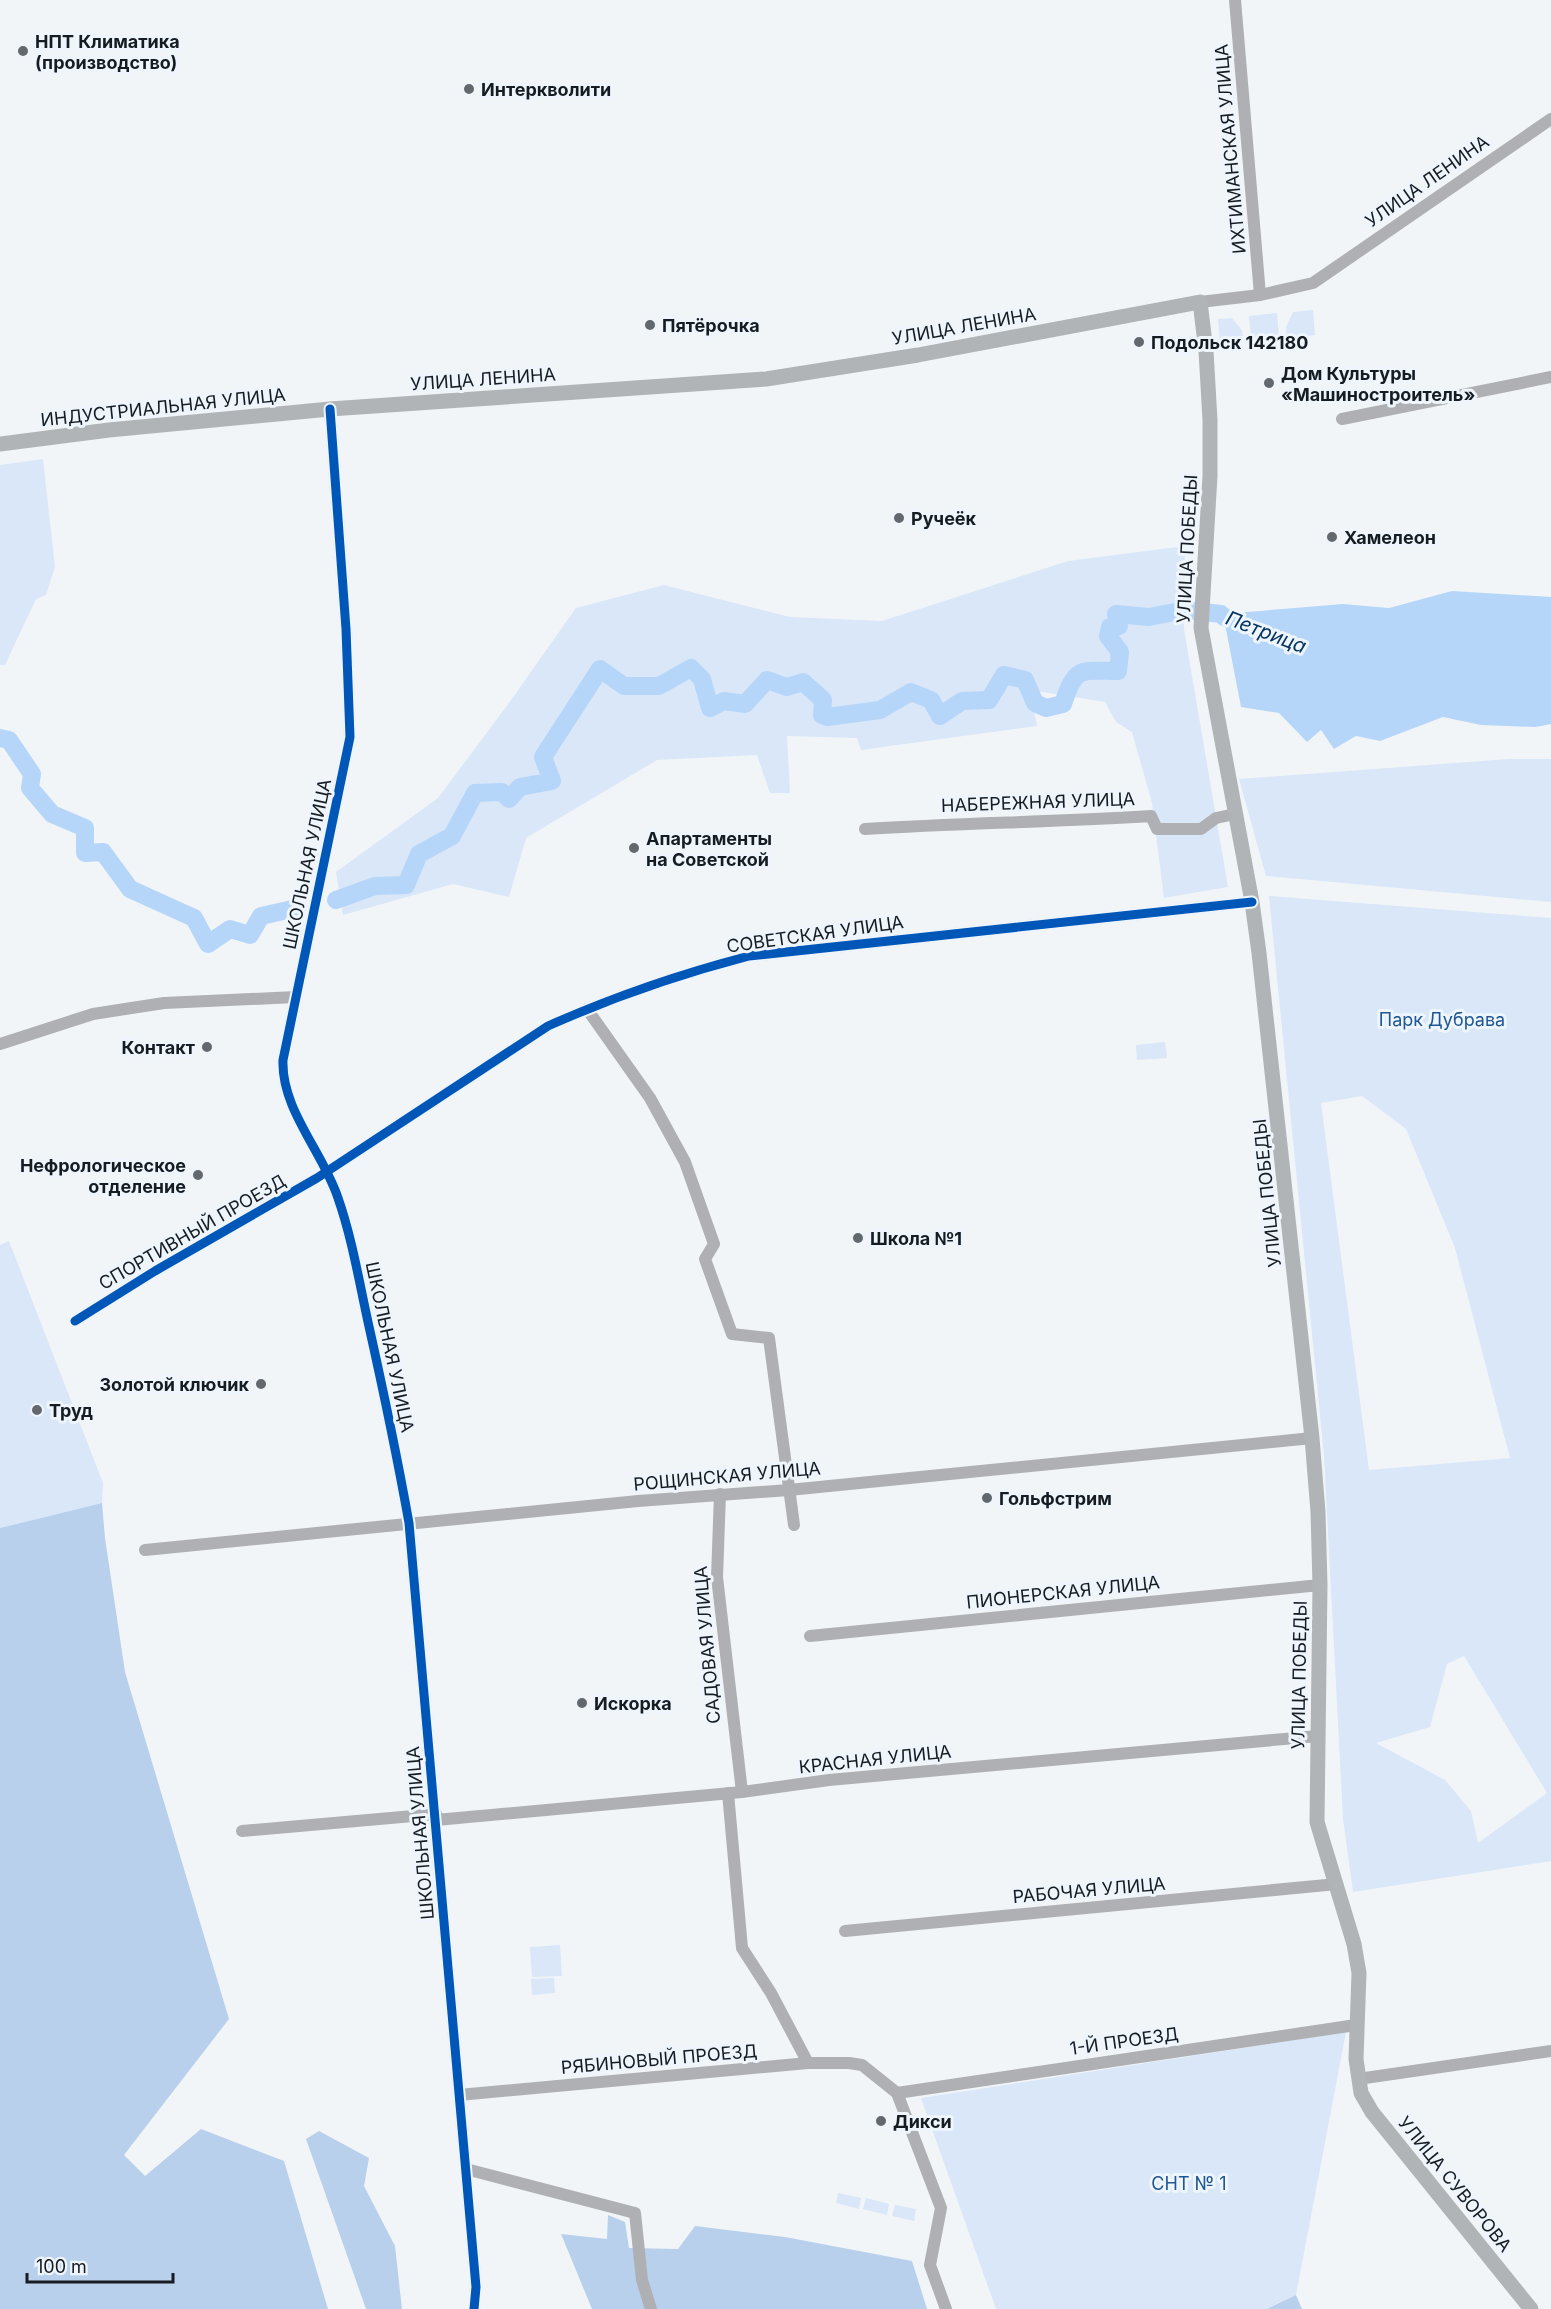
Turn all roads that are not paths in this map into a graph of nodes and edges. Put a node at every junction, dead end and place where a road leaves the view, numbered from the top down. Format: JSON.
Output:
{"nodes":[{"id":1,"x":1235,"y":0,"type":"edge"},
{"id":2,"x":1551,"y":119,"type":"edge"},
{"id":3,"x":1260,"y":295,"type":"junction"},
{"id":4,"x":1200,"y":302,"type":"junction"},
{"id":5,"x":1551,"y":377,"type":"edge"},
{"id":6,"x":330,"y":409,"type":"junction"},
{"id":7,"x":1342,"y":419,"type":"dead end"},
{"id":8,"x":0,"y":444,"type":"edge"},
{"id":9,"x":1235,"y":814,"type":"junction"},
{"id":10,"x":865,"y":829,"type":"dead end"},
{"id":11,"x":1252,"y":902,"type":"junction"},
{"id":12,"x":296,"y":997,"type":"junction"},
{"id":13,"x":587,"y":1009,"type":"junction"},
{"id":14,"x":0,"y":1044,"type":"edge"},
{"id":15,"x":327,"y":1172,"type":"junction"},
{"id":16,"x":75,"y":1321,"type":"dead end"},
{"id":17,"x":1312,"y":1438,"type":"junction"},
{"id":18,"x":789,"y":1490,"type":"junction"},
{"id":19,"x":720,"y":1494,"type":"junction"},
{"id":20,"x":409,"y":1523,"type":"junction"},
{"id":21,"x":794,"y":1525,"type":"dead end"},
{"id":22,"x":145,"y":1550,"type":"dead end"},
{"id":23,"x":1320,"y":1585,"type":"junction"},
{"id":24,"x":810,"y":1636,"type":"dead end"},
{"id":25,"x":1318,"y":1736,"type":"junction"},
{"id":26,"x":742,"y":1792,"type":"junction"},
{"id":27,"x":728,"y":1793,"type":"junction"},
{"id":28,"x":436,"y":1817,"type":"junction"},
{"id":29,"x":242,"y":1831,"type":"dead end"},
{"id":30,"x":1337,"y":1884,"type":"junction"},
{"id":31,"x":845,"y":1931,"type":"dead end"},
{"id":32,"x":1356,"y":2025,"type":"junction"},
{"id":33,"x":1551,"y":2051,"type":"edge"},
{"id":34,"x":808,"y":2063,"type":"junction"},
{"id":35,"x":1358,"y":2079,"type":"junction"},
{"id":36,"x":897,"y":2093,"type":"junction"},
{"id":37,"x":459,"y":2095,"type":"junction"},
{"id":38,"x":466,"y":2169,"type":"junction"},
{"id":39,"x":474,"y":2309,"type":"edge"},
{"id":40,"x":651,"y":2309,"type":"edge"},
{"id":41,"x":946,"y":2309,"type":"edge"},
{"id":42,"x":1531,"y":2309,"type":"edge"}],
"edges":[{"from":1,"to":3,"type":"street","name":"ИХТИМАНСКАЯ УЛИЦА"},
{"from":2,"to":3,"type":"street","name":"УЛИЦА ЛЕНИНА"},
{"from":3,"to":4,"type":"street","name":"УЛИЦА ЛЕНИНА"},
{"from":4,"to":6,"type":"main road","name":"УЛИЦА ЛЕНИНА"},
{"from":4,"to":9,"type":"main road","name":"УЛИЦА ПОБЕДЫ"},
{"from":5,"to":7,"type":"street"},
{"from":6,"to":8,"type":"main road","name":"ИНДУСТРИАЛЬНАЯ УЛИЦА"},
{"from":6,"to":12,"type":"street","name":"ШКОЛЬНАЯ УЛИЦА"},
{"from":9,"to":10,"type":"street","name":"НАБЕРЕЖНАЯ УЛИЦА"},
{"from":9,"to":11,"type":"main road","name":"УЛИЦА ПОБЕДЫ"},
{"from":11,"to":13,"type":"street","name":"СОВЕТСКАЯ УЛИЦА"},
{"from":11,"to":17,"type":"main road","name":"УЛИЦА ПОБЕДЫ"},
{"from":12,"to":14,"type":"street"},
{"from":12,"to":15,"type":"street","name":"ШКОЛЬНАЯ УЛИЦА"},
{"from":13,"to":15,"type":"street","name":"СОВЕТСКАЯ УЛИЦА"},
{"from":13,"to":18,"type":"street"},
{"from":15,"to":16,"type":"street","name":"СПОРТИВНЫЙ ПРОЕЗД"},
{"from":15,"to":20,"type":"street","name":"ШКОЛЬНАЯ УЛИЦА"},
{"from":17,"to":18,"type":"street","name":"РОЩИНСКАЯ УЛИЦА"},
{"from":17,"to":23,"type":"main road","name":"УЛИЦА ПОБЕДЫ"},
{"from":18,"to":19,"type":"street","name":"РОЩИНСКАЯ УЛИЦА"},
{"from":18,"to":21,"type":"street"},
{"from":19,"to":20,"type":"street","name":"РОЩИНСКАЯ УЛИЦА"},
{"from":19,"to":26,"type":"street","name":"САДОВАЯ УЛИЦА"},
{"from":20,"to":22,"type":"street","name":"РОЩИНСКАЯ УЛИЦА"},
{"from":20,"to":28,"type":"street","name":"ШКОЛЬНАЯ УЛИЦА"},
{"from":23,"to":24,"type":"street","name":"ПИОНЕРСКАЯ УЛИЦА"},
{"from":23,"to":25,"type":"main road","name":"УЛИЦА ПОБЕДЫ"},
{"from":25,"to":26,"type":"street","name":"КРАСНАЯ УЛИЦА"},
{"from":25,"to":30,"type":"main road","name":"УЛИЦА ПОБЕДЫ"},
{"from":26,"to":27,"type":"street","name":"КРАСНАЯ УЛИЦА"},
{"from":27,"to":28,"type":"street","name":"КРАСНАЯ УЛИЦА"},
{"from":27,"to":34,"type":"street"},
{"from":28,"to":29,"type":"street","name":"КРАСНАЯ УЛИЦА"},
{"from":28,"to":37,"type":"street","name":"ШКОЛЬНАЯ УЛИЦА"},
{"from":30,"to":31,"type":"street","name":"РАБОЧАЯ УЛИЦА"},
{"from":30,"to":32,"type":"main road","name":"УЛИЦА ПОБЕДЫ"},
{"from":32,"to":35,"type":"main road","name":"УЛИЦА ПОБЕДЫ"},
{"from":32,"to":36,"type":"street","name":"1-Й ПРОЕЗД"},
{"from":33,"to":35,"type":"street"},
{"from":34,"to":36,"type":"street","name":"РЯБИНОВЫЙ ПРОЕЗД"},
{"from":34,"to":37,"type":"street","name":"РЯБИНОВЫЙ ПРОЕЗД"},
{"from":35,"to":42,"type":"main road","name":"УЛИЦА СУВОРОВА"},
{"from":36,"to":41,"type":"street"},
{"from":37,"to":38,"type":"street","name":"ШКОЛЬНАЯ УЛИЦА"},
{"from":38,"to":39,"type":"street","name":"ШКОЛЬНАЯ УЛИЦА"},
{"from":38,"to":40,"type":"street"}]}
